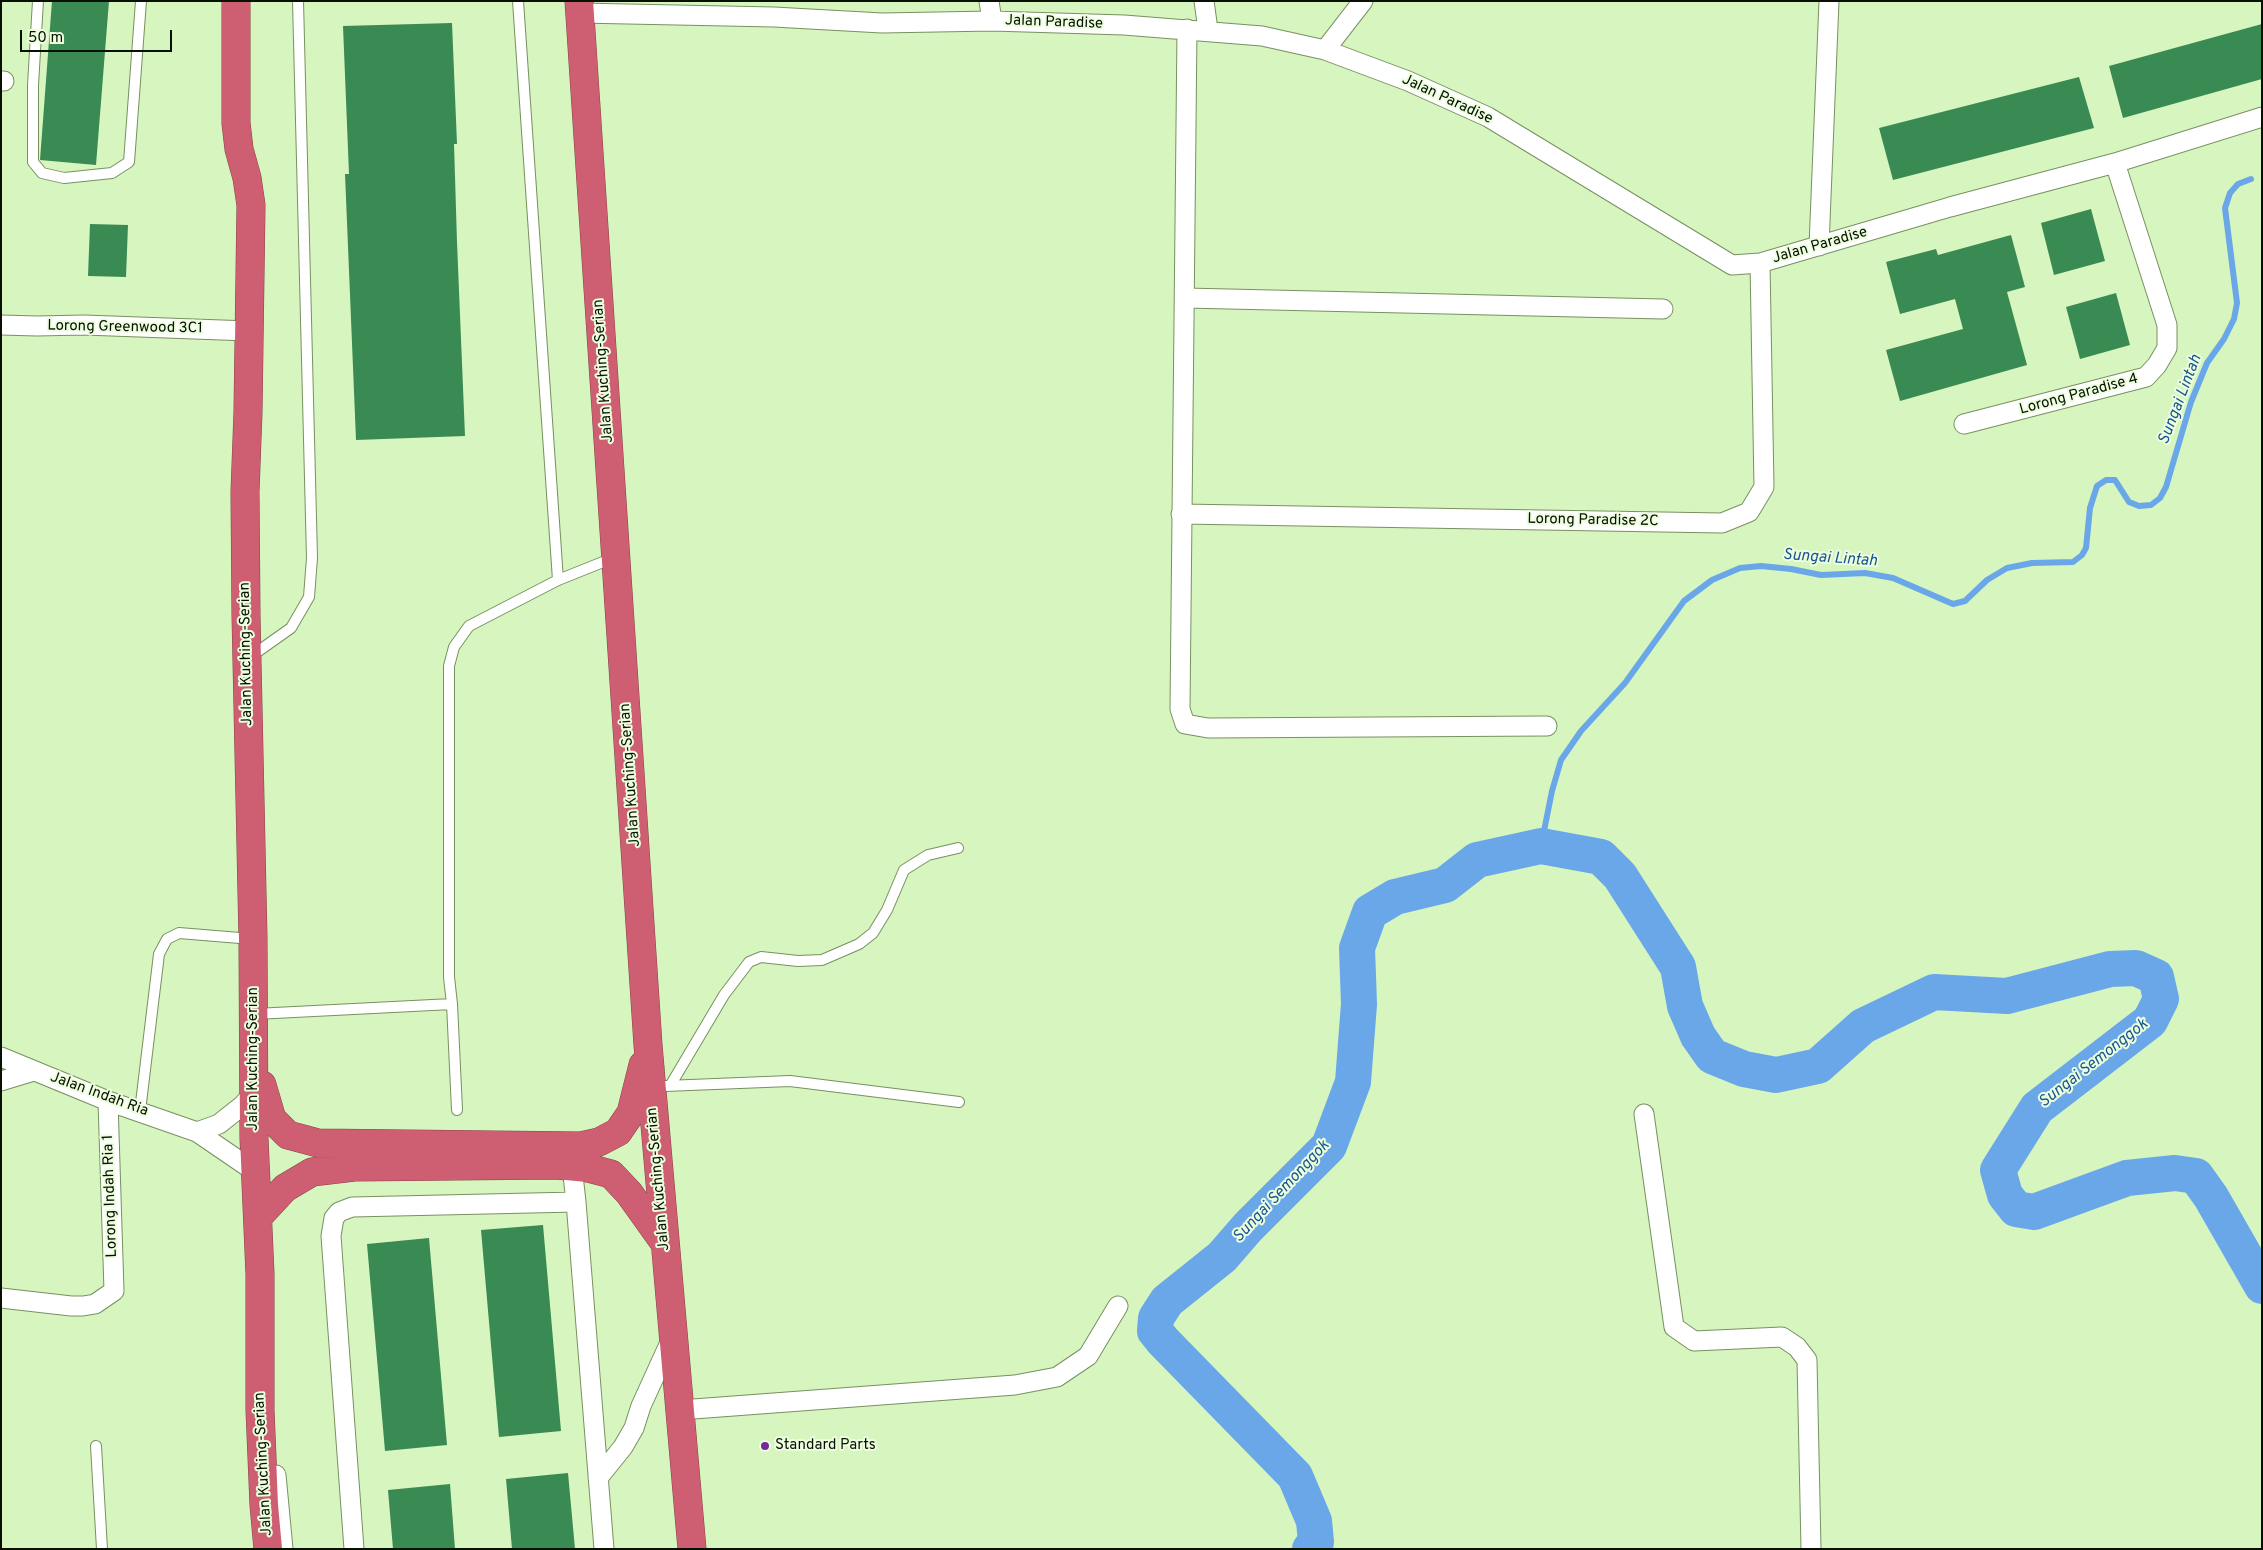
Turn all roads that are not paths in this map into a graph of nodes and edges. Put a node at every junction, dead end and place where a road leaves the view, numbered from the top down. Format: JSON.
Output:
{"nodes":[{"id":1,"x":38,"y":1,"type":"edge"},
{"id":2,"x":141,"y":1,"type":"edge"},
{"id":3,"x":236,"y":1,"type":"edge"},
{"id":4,"x":298,"y":1,"type":"edge"},
{"id":5,"x":518,"y":1,"type":"edge"},
{"id":6,"x":989,"y":1,"type":"edge"},
{"id":7,"x":1204,"y":1,"type":"edge"},
{"id":8,"x":1363,"y":1,"type":"edge"},
{"id":9,"x":1829,"y":1,"type":"edge"},
{"id":10,"x":579,"y":7,"type":"edge"},
{"id":11,"x":773,"y":9,"type":"edge"},
{"id":12,"x":992,"y":21,"type":"junction"},
{"id":13,"x":1187,"y":29,"type":"junction"},
{"id":14,"x":1208,"y":30,"type":"junction"},
{"id":15,"x":1325,"y":50,"type":"junction"},
{"id":16,"x":2262,"y":117,"type":"edge"},
{"id":17,"x":2115,"y":163,"type":"junction"},
{"id":18,"x":1819,"y":246,"type":"junction"},
{"id":19,"x":1760,"y":263,"type":"junction"},
{"id":20,"x":1185,"y":298,"type":"junction"},
{"id":21,"x":1663,"y":309,"type":"dead end"},
{"id":22,"x":1,"y":324,"type":"edge"},
{"id":23,"x":249,"y":331,"type":"junction"},
{"id":24,"x":1964,"y":424,"type":"dead end"},
{"id":25,"x":1182,"y":514,"type":"junction"},
{"id":26,"x":616,"y":556,"type":"junction"},
{"id":27,"x":558,"y":580,"type":"junction"},
{"id":28,"x":247,"y":659,"type":"junction"},
{"id":29,"x":1546,"y":726,"type":"dead end"},
{"id":30,"x":958,"y":848,"type":"dead end"},
{"id":31,"x":253,"y":939,"type":"junction"},
{"id":32,"x":452,"y":1004,"type":"junction"},
{"id":33,"x":254,"y":1014,"type":"junction"},
{"id":34,"x":648,"y":1045,"type":"junction"},
{"id":35,"x":1,"y":1057,"type":"edge"},
{"id":36,"x":254,"y":1060,"type":"junction"},
{"id":37,"x":34,"y":1071,"type":"junction"},
{"id":38,"x":1,"y":1080,"type":"edge"},
{"id":39,"x":661,"y":1086,"type":"junction"},
{"id":40,"x":254,"y":1092,"type":"junction"},
{"id":41,"x":108,"y":1100,"type":"junction"},
{"id":42,"x":959,"y":1102,"type":"dead end"},
{"id":43,"x":457,"y":1110,"type":"dead end"},
{"id":44,"x":140,"y":1111,"type":"junction"},
{"id":45,"x":1644,"y":1114,"type":"dead end"},
{"id":46,"x":197,"y":1132,"type":"junction"},
{"id":47,"x":572,"y":1166,"type":"junction"},
{"id":48,"x":257,"y":1173,"type":"junction"},
{"id":49,"x":576,"y":1202,"type":"junction"},
{"id":50,"x":259,"y":1216,"type":"junction"},
{"id":51,"x":664,"y":1242,"type":"junction"},
{"id":52,"x":260,"y":1284,"type":"junction"},
{"id":53,"x":1,"y":1298,"type":"edge"},
{"id":54,"x":1118,"y":1306,"type":"dead end"},
{"id":55,"x":674,"y":1335,"type":"junction"},
{"id":56,"x":680,"y":1410,"type":"junction"},
{"id":57,"x":96,"y":1446,"type":"dead end"},
{"id":58,"x":598,"y":1478,"type":"junction"},
{"id":59,"x":102,"y":1549,"type":"edge"},
{"id":60,"x":268,"y":1549,"type":"edge"},
{"id":61,"x":283,"y":1549,"type":"edge"},
{"id":62,"x":354,"y":1549,"type":"edge"},
{"id":63,"x":604,"y":1549,"type":"edge"},
{"id":64,"x":692,"y":1549,"type":"edge"},
{"id":65,"x":1811,"y":1549,"type":"edge"}],
"edges":[{"from":1,"to":2,"type":"lane"},
{"from":3,"to":23,"type":"highway","name":"Jalan Kuching-Serian"},
{"from":4,"to":28,"type":"lane"},
{"from":5,"to":27,"type":"lane"},
{"from":6,"to":12,"type":"street"},
{"from":7,"to":14,"type":"street"},
{"from":8,"to":15,"type":"street"},
{"from":9,"to":18,"type":"street"},
{"from":10,"to":11,"type":"street","name":"Jalan Paradise"},
{"from":10,"to":26,"type":"highway","name":"Jalan Kuching-Serian"},
{"from":11,"to":12,"type":"street","name":"Jalan Paradise"},
{"from":12,"to":13,"type":"street","name":"Jalan Paradise"},
{"from":13,"to":14,"type":"street","name":"Jalan Paradise"},
{"from":13,"to":20,"type":"street"},
{"from":14,"to":15,"type":"street","name":"Jalan Paradise"},
{"from":15,"to":19,"type":"street","name":"Jalan Paradise"},
{"from":16,"to":17,"type":"street","name":"Jalan Paradise"},
{"from":17,"to":18,"type":"street","name":"Jalan Paradise"},
{"from":17,"to":24,"type":"street","name":"Lorong Paradise 4"},
{"from":18,"to":19,"type":"street","name":"Jalan Paradise"},
{"from":19,"to":25,"type":"street","name":"Lorong Paradise 2C"},
{"from":20,"to":21,"type":"street"},
{"from":20,"to":25,"type":"street"},
{"from":22,"to":23,"type":"street","name":"Lorong Greenwood 3C1"},
{"from":23,"to":28,"type":"highway","name":"Jalan Kuching-Serian"},
{"from":25,"to":29,"type":"street"},
{"from":26,"to":27,"type":"lane"},
{"from":26,"to":34,"type":"highway","name":"Jalan Kuching-Serian"},
{"from":27,"to":32,"type":"lane"},
{"from":28,"to":31,"type":"highway","name":"Jalan Kuching-Serian"},
{"from":30,"to":39,"type":"lane"},
{"from":31,"to":33,"type":"highway","name":"Jalan Kuching-Serian"},
{"from":31,"to":44,"type":"lane"},
{"from":32,"to":33,"type":"lane"},
{"from":32,"to":43,"type":"lane"},
{"from":33,"to":36,"type":"highway","name":"Jalan Kuching-Serian"},
{"from":34,"to":36,"type":"highway"},
{"from":34,"to":39,"type":"highway","name":"Jalan Kuching-Serian"},
{"from":35,"to":37,"type":"street","name":"Jalan Indah Ria"},
{"from":36,"to":40,"type":"highway","name":"Jalan Kuching-Serian"},
{"from":37,"to":38,"type":"street"},
{"from":37,"to":41,"type":"street","name":"Jalan Indah Ria"},
{"from":39,"to":42,"type":"lane"},
{"from":39,"to":51,"type":"highway","name":"Jalan Kuching-Serian"},
{"from":40,"to":46,"type":"street"},
{"from":40,"to":48,"type":"highway","name":"Jalan Kuching-Serian"},
{"from":41,"to":44,"type":"street","name":"Jalan Indah Ria"},
{"from":41,"to":53,"type":"street","name":"Lorong Indah Ria 1"},
{"from":44,"to":46,"type":"street","name":"Jalan Indah Ria"},
{"from":45,"to":65,"type":"street"},
{"from":46,"to":48,"type":"street","name":"Jalan Indah Ria"},
{"from":47,"to":49,"type":"street"},
{"from":47,"to":50,"type":"highway"},
{"from":47,"to":51,"type":"highway"},
{"from":48,"to":50,"type":"highway","name":"Jalan Kuching-Serian"},
{"from":49,"to":58,"type":"street"},
{"from":49,"to":62,"type":"street"},
{"from":50,"to":52,"type":"highway","name":"Jalan Kuching-Serian"},
{"from":51,"to":55,"type":"highway","name":"Jalan Kuching-Serian"},
{"from":52,"to":60,"type":"highway","name":"Jalan Kuching-Serian"},
{"from":52,"to":61,"type":"street"},
{"from":54,"to":56,"type":"street"},
{"from":55,"to":56,"type":"highway","name":"Jalan Kuching-Serian"},
{"from":55,"to":58,"type":"street"},
{"from":56,"to":64,"type":"highway","name":"Jalan Kuching-Serian"},
{"from":57,"to":59,"type":"lane"},
{"from":58,"to":63,"type":"street"}]}
